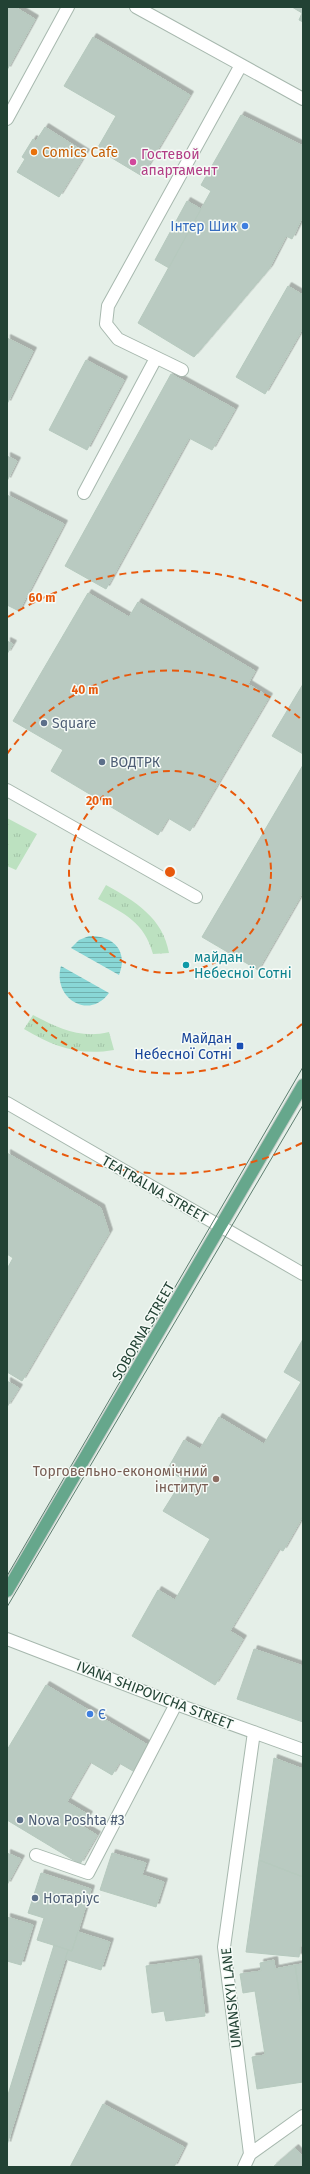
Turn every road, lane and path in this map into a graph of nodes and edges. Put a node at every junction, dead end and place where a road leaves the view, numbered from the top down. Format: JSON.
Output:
{"nodes":[{"id":1,"x":68,"y":7,"type":"edge"},
{"id":2,"x":136,"y":7,"type":"edge"},
{"id":3,"x":241,"y":65,"type":"junction"},
{"id":4,"x":303,"y":99,"type":"edge"},
{"id":5,"x":7,"y":119,"type":"edge"},
{"id":6,"x":156,"y":358,"type":"junction"},
{"id":7,"x":182,"y":370,"type":"dead end"},
{"id":8,"x":84,"y":493,"type":"dead end"},
{"id":9,"x":7,"y":790,"type":"edge"},
{"id":10,"x":196,"y":897,"type":"dead end"},
{"id":11,"x":303,"y":1085,"type":"edge"},
{"id":12,"x":7,"y":1103,"type":"edge"},
{"id":13,"x":221,"y":1227,"type":"junction"},
{"id":14,"x":303,"y":1274,"type":"edge"},
{"id":15,"x":7,"y":1591,"type":"edge"},
{"id":16,"x":7,"y":1639,"type":"edge"},
{"id":17,"x":176,"y":1704,"type":"junction"},
{"id":18,"x":254,"y":1732,"type":"junction"},
{"id":19,"x":303,"y":1750,"type":"edge"},
{"id":20,"x":36,"y":1855,"type":"dead end"},
{"id":21,"x":303,"y":2116,"type":"edge"},
{"id":22,"x":250,"y":2154,"type":"junction"},
{"id":23,"x":244,"y":2167,"type":"edge"}],
"edges":[{"from":1,"to":5,"type":"street"},
{"from":2,"to":3,"type":"street"},
{"from":3,"to":4,"type":"street"},
{"from":3,"to":6,"type":"street"},
{"from":6,"to":7,"type":"street"},
{"from":6,"to":8,"type":"street"},
{"from":9,"to":10,"type":"street"},
{"from":11,"to":13,"type":"main road","name":"SOBORNA STREET"},
{"from":12,"to":13,"type":"street","name":"TEATRALNA STREET"},
{"from":13,"to":14,"type":"street","name":"TEATRALNA STREET"},
{"from":13,"to":15,"type":"main road","name":"SOBORNA STREET"},
{"from":16,"to":17,"type":"street","name":"IVANA SHIPOVICHA STREET"},
{"from":17,"to":18,"type":"street","name":"IVANA SHIPOVICHA STREET"},
{"from":17,"to":20,"type":"street"},
{"from":18,"to":19,"type":"street","name":"IVANA SHIPOVICHA STREET"},
{"from":18,"to":22,"type":"street","name":"UMANSKYI LANE"},
{"from":21,"to":22,"type":"street"},
{"from":22,"to":23,"type":"street"}]}
